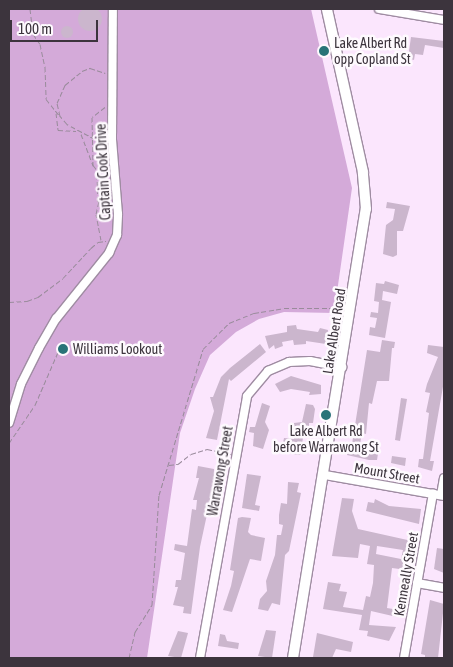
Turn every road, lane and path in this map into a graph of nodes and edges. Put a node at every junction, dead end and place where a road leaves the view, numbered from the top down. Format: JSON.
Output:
{"nodes":[{"id":1,"x":30,"y":9,"type":"edge"},
{"id":2,"x":113,"y":9,"type":"edge"},
{"id":3,"x":327,"y":9,"type":"edge"},
{"id":4,"x":379,"y":9,"type":"edge"},
{"id":5,"x":414,"y":12,"type":"edge"},
{"id":6,"x":444,"y":20,"type":"edge"},
{"id":7,"x":113,"y":75,"type":"junction"},
{"id":8,"x":113,"y":104,"type":"junction"},
{"id":9,"x":56,"y":113,"type":"junction"},
{"id":10,"x":60,"y":116,"type":"junction"},
{"id":11,"x":76,"y":131,"type":"junction"},
{"id":12,"x":81,"y":134,"type":"junction"},
{"id":13,"x":94,"y":139,"type":"junction"},
{"id":14,"x":94,"y":167,"type":"junction"},
{"id":15,"x":98,"y":174,"type":"junction"},
{"id":16,"x":115,"y":191,"type":"junction"},
{"id":17,"x":98,"y":205,"type":"junction"},
{"id":18,"x":101,"y":241,"type":"junction"},
{"id":19,"x":115,"y":241,"type":"junction"},
{"id":20,"x":9,"y":302,"type":"edge"},
{"id":21,"x":351,"y":309,"type":"junction"},
{"id":22,"x":58,"y":352,"type":"dead end"},
{"id":23,"x":342,"y":367,"type":"junction"},
{"id":24,"x":9,"y":423,"type":"edge"},
{"id":25,"x":9,"y":442,"type":"edge"},
{"id":26,"x":235,"y":454,"type":"junction"},
{"id":27,"x":169,"y":465,"type":"junction"},
{"id":28,"x":324,"y":475,"type":"junction"},
{"id":29,"x":444,"y":478,"type":"edge"},
{"id":30,"x":440,"y":495,"type":"edge"},
{"id":31,"x":417,"y":583,"type":"junction"},
{"id":32,"x":444,"y":588,"type":"edge"},
{"id":33,"x":129,"y":658,"type":"edge"},
{"id":34,"x":200,"y":658,"type":"edge"},
{"id":35,"x":293,"y":658,"type":"edge"},
{"id":36,"x":404,"y":658,"type":"edge"}],
"edges":[{"from":1,"to":9,"type":"path"},
{"from":2,"to":7,"type":"street","name":"Captain Cook Drive"},
{"from":3,"to":21,"type":"main road","name":"Lake Albert Road"},
{"from":4,"to":5,"type":"street"},
{"from":5,"to":6,"type":"street"},
{"from":7,"to":8,"type":"street","name":"Captain Cook Drive"},
{"from":7,"to":10,"type":"path"},
{"from":8,"to":13,"type":"path"},
{"from":8,"to":16,"type":"street","name":"Captain Cook Drive"},
{"from":9,"to":10,"type":"path"},
{"from":9,"to":11,"type":"path"},
{"from":10,"to":11,"type":"path"},
{"from":11,"to":12,"type":"path"},
{"from":12,"to":13,"type":"path"},
{"from":12,"to":14,"type":"path"},
{"from":13,"to":14,"type":"path"},
{"from":14,"to":15,"type":"path"},
{"from":15,"to":16,"type":"path"},
{"from":15,"to":17,"type":"path"},
{"from":16,"to":17,"type":"path"},
{"from":16,"to":19,"type":"street","name":"Captain Cook Drive"},
{"from":17,"to":18,"type":"path"},
{"from":18,"to":19,"type":"path"},
{"from":18,"to":20,"type":"path"},
{"from":19,"to":24,"type":"street"},
{"from":21,"to":23,"type":"main road","name":"Lake Albert Road"},
{"from":21,"to":27,"type":"path"},
{"from":22,"to":25,"type":"path"},
{"from":23,"to":26,"type":"street","name":"Warrawong Street"},
{"from":23,"to":28,"type":"main road","name":"Lake Albert Road"},
{"from":26,"to":27,"type":"path"},
{"from":26,"to":34,"type":"street","name":"Warrawong Street"},
{"from":27,"to":33,"type":"path"},
{"from":28,"to":30,"type":"street","name":"Mount Street"},
{"from":28,"to":35,"type":"main road","name":"Lake Albert Road"},
{"from":29,"to":30,"type":"street","name":"Kenneally Street"},
{"from":30,"to":31,"type":"street","name":"Kenneally Street"},
{"from":31,"to":32,"type":"street"},
{"from":31,"to":36,"type":"street","name":"Kenneally Street"}]}
